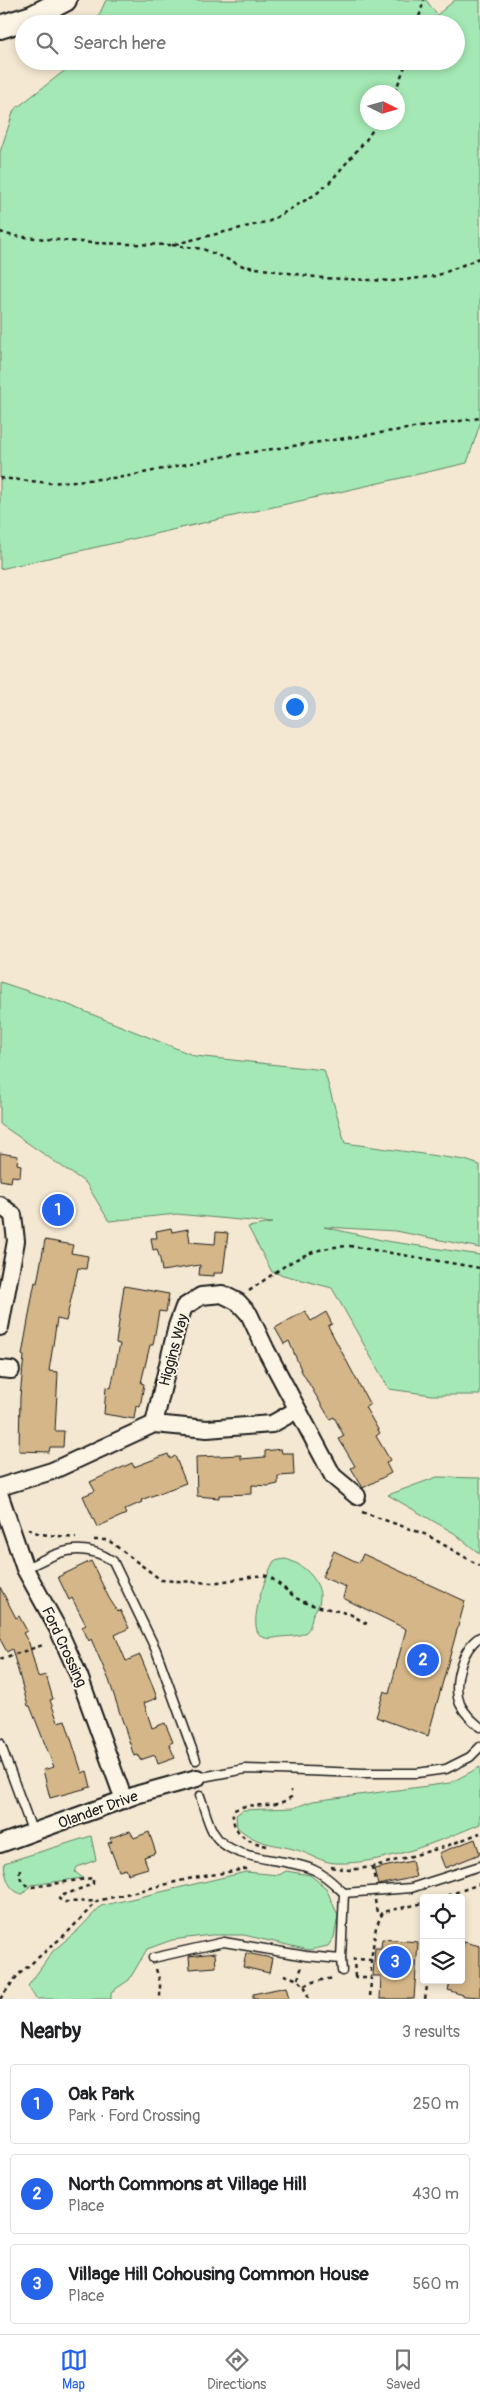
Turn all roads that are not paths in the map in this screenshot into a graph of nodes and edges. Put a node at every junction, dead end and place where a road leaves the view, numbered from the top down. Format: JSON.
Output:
{"nodes":[{"id":1,"x":65,"y":0,"type":"edge"},
{"id":2,"x":36,"y":15,"type":"edge"},
{"id":3,"x":15,"y":22,"type":"edge"},
{"id":4,"x":0,"y":27,"type":"edge"},
{"id":5,"x":0,"y":1205,"type":"edge"},
{"id":6,"x":0,"y":1327,"type":"edge"},
{"id":7,"x":297,"y":1410,"type":"junction"},
{"id":8,"x":154,"y":1424,"type":"junction"},
{"id":9,"x":0,"y":1486,"type":"edge"},
{"id":10,"x":0,"y":1496,"type":"edge"},
{"id":11,"x":357,"y":1496,"type":"dead end"},
{"id":12,"x":25,"y":1569,"type":"junction"},
{"id":13,"x":480,"y":1636,"type":"edge"},
{"id":14,"x":480,"y":1728,"type":"edge"},
{"id":15,"x":0,"y":1743,"type":"edge"},
{"id":16,"x":480,"y":1747,"type":"edge"},
{"id":17,"x":196,"y":1760,"type":"dead end"},
{"id":18,"x":197,"y":1778,"type":"joint"},
{"id":19,"x":200,"y":1796,"type":"dead end"},
{"id":20,"x":124,"y":1800,"type":"junction"},
{"id":21,"x":33,"y":1834,"type":"junction"},
{"id":22,"x":0,"y":1844,"type":"edge"},
{"id":23,"x":480,"y":1866,"type":"edge"},
{"id":24,"x":344,"y":1893,"type":"junction"},
{"id":25,"x":153,"y":1958,"type":"road end"},
{"id":26,"x":341,"y":1958,"type":"junction"},
{"id":27,"x":343,"y":1975,"type":"road end"}],
"edges":[{"from":1,"to":2,"type":"street"},
{"from":3,"to":4,"type":"street"},
{"from":5,"to":6,"type":"street"},
{"from":7,"to":8,"type":"street"},
{"from":7,"to":8,"type":"street","name":"Higgins Way"},
{"from":7,"to":11,"type":"street"},
{"from":8,"to":9,"type":"street"},
{"from":10,"to":12,"type":"street","name":"Ford Crossing"},
{"from":12,"to":17,"type":"lane"},
{"from":12,"to":20,"type":"street","name":"Ford Crossing"},
{"from":13,"to":14,"type":"lane"},
{"from":15,"to":21,"type":"lane"},
{"from":16,"to":18,"type":"lane"},
{"from":18,"to":20,"type":"street","name":"Olander Drive"},
{"from":19,"to":24,"type":"lane"},
{"from":20,"to":21,"type":"street","name":"Olander Drive"},
{"from":21,"to":22,"type":"street","name":"Olander Drive"},
{"from":23,"to":24,"type":"lane"},
{"from":24,"to":26,"type":"lane"},
{"from":25,"to":26,"type":"lane"},
{"from":26,"to":27,"type":"lane"}]}
